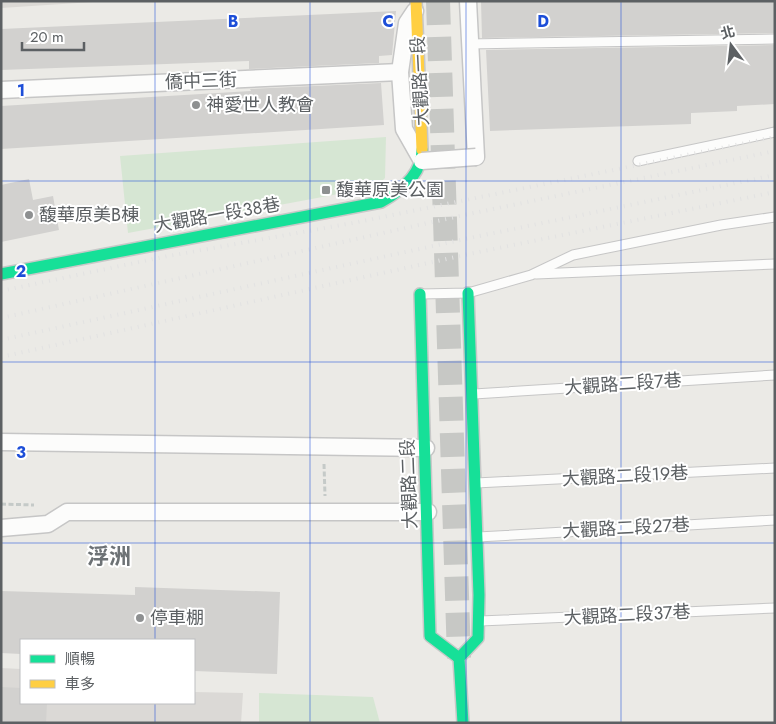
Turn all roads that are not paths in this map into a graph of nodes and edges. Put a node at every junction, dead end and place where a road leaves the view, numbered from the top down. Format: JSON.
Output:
{"nodes":[{"id":1,"x":468,"y":1,"type":"edge"},
{"id":2,"x":416,"y":5,"type":"edge"},
{"id":3,"x":775,"y":39,"type":"edge"},
{"id":4,"x":469,"y":44,"type":"junction"},
{"id":5,"x":400,"y":72,"type":"junction"},
{"id":6,"x":1,"y":90,"type":"edge"},
{"id":7,"x":775,"y":132,"type":"edge"},
{"id":8,"x":422,"y":161,"type":"junction"},
{"id":9,"x":638,"y":161,"type":"dead end"},
{"id":10,"x":775,"y":217,"type":"edge"},
{"id":11,"x":775,"y":264,"type":"edge"},
{"id":12,"x":1,"y":274,"type":"edge"},
{"id":13,"x":531,"y":275,"type":"junction"},
{"id":14,"x":468,"y":293,"type":"junction"},
{"id":15,"x":420,"y":294,"type":"joint"},
{"id":16,"x":775,"y":374,"type":"edge"},
{"id":17,"x":472,"y":394,"type":"junction"},
{"id":18,"x":1,"y":442,"type":"edge"},
{"id":19,"x":426,"y":448,"type":"junction"},
{"id":20,"x":775,"y":468,"type":"edge"},
{"id":21,"x":476,"y":484,"type":"junction"},
{"id":22,"x":428,"y":512,"type":"junction"},
{"id":23,"x":775,"y":520,"type":"edge"},
{"id":24,"x":1,"y":528,"type":"edge"},
{"id":25,"x":477,"y":537,"type":"junction"},
{"id":26,"x":775,"y":608,"type":"edge"},
{"id":27,"x":479,"y":621,"type":"junction"},
{"id":28,"x":459,"y":658,"type":"junction"},
{"id":29,"x":464,"y":723,"type":"edge"}],
"edges":[{"from":1,"to":4,"type":"street"},
{"from":2,"to":5,"type":"street"},
{"from":2,"to":8,"type":"street","name":"大觀路一段"},
{"from":3,"to":4,"type":"lane"},
{"from":4,"to":8,"type":"street","bridge":true},
{"from":5,"to":6,"type":"street","name":"僑中三街"},
{"from":5,"to":8,"type":"street"},
{"from":7,"to":9,"type":"lane"},
{"from":8,"to":12,"type":"street","name":"大觀路一段38巷"},
{"from":10,"to":13,"type":"lane"},
{"from":11,"to":13,"type":"lane"},
{"from":13,"to":14,"type":"lane"},
{"from":14,"to":15,"type":"lane"},
{"from":14,"to":17,"type":"street"},
{"from":15,"to":19,"type":"street","name":"大觀路二段"},
{"from":16,"to":17,"type":"lane","name":"大觀路二段7巷"},
{"from":17,"to":21,"type":"street"},
{"from":18,"to":19,"type":"street"},
{"from":19,"to":22,"type":"street","name":"大觀路二段"},
{"from":20,"to":21,"type":"lane","name":"大觀路二段19巷"},
{"from":21,"to":25,"type":"street"},
{"from":22,"to":24,"type":"street"},
{"from":22,"to":28,"type":"street","name":"大觀路二段"},
{"from":23,"to":25,"type":"lane","name":"大觀路二段27巷"},
{"from":25,"to":27,"type":"street"},
{"from":26,"to":27,"type":"lane","name":"大觀路二段37巷"},
{"from":27,"to":28,"type":"street"},
{"from":28,"to":29,"type":"street"}]}
